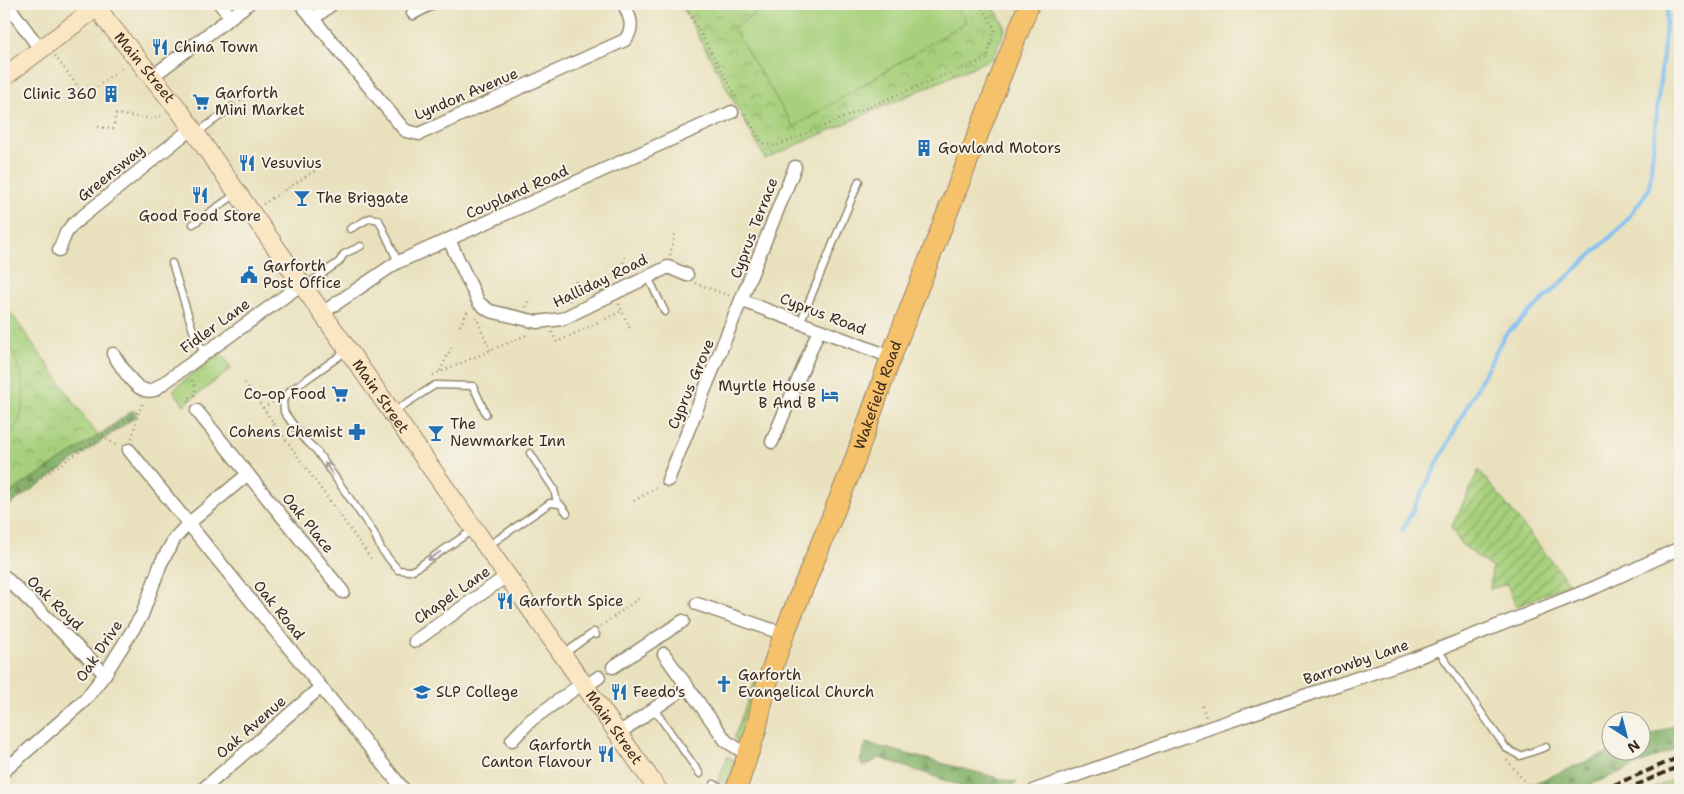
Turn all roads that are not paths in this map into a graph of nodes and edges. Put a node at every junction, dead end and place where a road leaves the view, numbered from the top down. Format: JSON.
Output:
{"nodes":[{"id":1,"x":7,"y":4,"type":"edge"},
{"id":2,"x":220,"y":4,"type":"edge"},
{"id":3,"x":248,"y":4,"type":"edge"},
{"id":4,"x":301,"y":4,"type":"edge"},
{"id":5,"x":332,"y":4,"type":"edge"},
{"id":6,"x":430,"y":4,"type":"edge"},
{"id":7,"x":624,"y":4,"type":"edge"},
{"id":8,"x":1029,"y":4,"type":"edge"},
{"id":9,"x":96,"y":5,"type":"edge"},
{"id":10,"x":413,"y":13,"type":"dead end"},
{"id":11,"x":231,"y":18,"type":"junction"},
{"id":12,"x":313,"y":19,"type":"junction"},
{"id":13,"x":43,"y":47,"type":"junction"},
{"id":14,"x":153,"y":76,"type":"junction"},
{"id":15,"x":4,"y":77,"type":"edge"},
{"id":16,"x":232,"y":107,"type":"dead end"},
{"id":17,"x":739,"y":109,"type":"road end"},
{"id":18,"x":194,"y":131,"type":"junction"},
{"id":19,"x":795,"y":167,"type":"dead end"},
{"id":20,"x":859,"y":182,"type":"dead end"},
{"id":21,"x":237,"y":193,"type":"junction"},
{"id":22,"x":193,"y":224,"type":"dead end"},
{"id":23,"x":350,"y":229,"type":"dead end"},
{"id":24,"x":449,"y":240,"type":"junction"},
{"id":25,"x":361,"y":246,"type":"dead end"},
{"id":26,"x":60,"y":250,"type":"dead end"},
{"id":27,"x":398,"y":262,"type":"junction"},
{"id":28,"x":172,"y":263,"type":"dead end"},
{"id":29,"x":687,"y":275,"type":"road end"},
{"id":30,"x":648,"y":277,"type":"junction"},
{"id":31,"x":303,"y":285,"type":"junction"},
{"id":32,"x":743,"y":301,"type":"junction"},
{"id":33,"x":665,"y":312,"type":"dead end"},
{"id":34,"x":322,"y":313,"type":"junction"},
{"id":35,"x":800,"y":322,"type":"junction"},
{"id":36,"x":819,"y":330,"type":"junction"},
{"id":37,"x":348,"y":350,"type":"junction"},
{"id":38,"x":206,"y":353,"type":"junction"},
{"id":39,"x":113,"y":354,"type":"dead end"},
{"id":40,"x":891,"y":357,"type":"junction"},
{"id":41,"x":196,"y":411,"type":"road end"},
{"id":42,"x":392,"y":413,"type":"junction"},
{"id":43,"x":486,"y":414,"type":"dead end"},
{"id":44,"x":772,"y":442,"type":"dead end"},
{"id":45,"x":129,"y":450,"type":"road end"},
{"id":46,"x":530,"y":453,"type":"dead end"},
{"id":47,"x":248,"y":474,"type":"junction"},
{"id":48,"x":668,"y":480,"type":"road end"},
{"id":49,"x":557,"y":503,"type":"junction"},
{"id":50,"x":567,"y":514,"type":"dead end"},
{"id":51,"x":188,"y":524,"type":"junction"},
{"id":52,"x":474,"y":529,"type":"junction"},
{"id":53,"x":488,"y":546,"type":"junction"},
{"id":54,"x":1680,"y":548,"type":"edge"},
{"id":55,"x":508,"y":575,"type":"junction"},
{"id":56,"x":4,"y":576,"type":"edge"},
{"id":57,"x":343,"y":592,"type":"dead end"},
{"id":58,"x":697,"y":604,"type":"dead end"},
{"id":59,"x":683,"y":621,"type":"dead end"},
{"id":60,"x":595,"y":634,"type":"road end"},
{"id":61,"x":784,"y":634,"type":"junction"},
{"id":62,"x":414,"y":641,"type":"dead end"},
{"id":63,"x":1438,"y":650,"type":"junction"},
{"id":64,"x":563,"y":654,"type":"junction"},
{"id":65,"x":664,"y":654,"type":"dead end"},
{"id":66,"x":613,"y":667,"type":"dead end"},
{"id":67,"x":104,"y":674,"type":"junction"},
{"id":68,"x":589,"y":682,"type":"junction"},
{"id":69,"x":687,"y":686,"type":"junction"},
{"id":70,"x":321,"y":688,"type":"junction"},
{"id":71,"x":654,"y":709,"type":"junction"},
{"id":72,"x":619,"y":733,"type":"junction"},
{"id":73,"x":512,"y":740,"type":"dead end"},
{"id":74,"x":1546,"y":747,"type":"dead end"},
{"id":75,"x":748,"y":755,"type":"junction"},
{"id":76,"x":4,"y":771,"type":"edge"},
{"id":77,"x":700,"y":774,"type":"dead end"},
{"id":78,"x":714,"y":784,"type":"dead end"},
{"id":79,"x":736,"y":787,"type":"edge"},
{"id":80,"x":202,"y":790,"type":"edge"},
{"id":81,"x":404,"y":790,"type":"edge"},
{"id":82,"x":658,"y":790,"type":"edge"},
{"id":83,"x":1035,"y":790,"type":"edge"}],
"edges":[{"from":1,"to":13,"type":"street"},
{"from":2,"to":11,"type":"street"},
{"from":3,"to":11,"type":"street"},
{"from":4,"to":12,"type":"street","name":"Lyndon Avenue"},
{"from":5,"to":12,"type":"street"},
{"from":6,"to":10,"type":"street"},
{"from":7,"to":12,"type":"street","name":"Lyndon Avenue"},
{"from":8,"to":40,"type":"main road","name":"Wakefield Road"},
{"from":9,"to":13,"type":"main road"},
{"from":9,"to":14,"type":"main road","name":"Main Street"},
{"from":11,"to":14,"type":"street"},
{"from":13,"to":15,"type":"main road"},
{"from":14,"to":18,"type":"main road","name":"Main Street"},
{"from":16,"to":18,"type":"lane"},
{"from":17,"to":24,"type":"street","name":"Coupland Road"},
{"from":18,"to":21,"type":"main road","name":"Main Street"},
{"from":18,"to":26,"type":"street","name":"Greensway"},
{"from":19,"to":32,"type":"street","name":"Cyprus Terrace"},
{"from":20,"to":35,"type":"lane"},
{"from":21,"to":22,"type":"lane"},
{"from":21,"to":31,"type":"main road","name":"Main Street"},
{"from":23,"to":27,"type":"lane"},
{"from":24,"to":27,"type":"street","name":"Coupland Road"},
{"from":24,"to":30,"type":"street","name":"Halliday Road"},
{"from":25,"to":31,"type":"lane"},
{"from":27,"to":34,"type":"street","name":"Coupland Road"},
{"from":28,"to":38,"type":"lane"},
{"from":29,"to":30,"type":"street","name":"Halliday Road"},
{"from":30,"to":33,"type":"lane"},
{"from":31,"to":34,"type":"main road","name":"Main Street"},
{"from":31,"to":38,"type":"street","name":"Fidler Lane"},
{"from":32,"to":35,"type":"street","name":"Cyprus Road"},
{"from":32,"to":48,"type":"street","name":"Cyprus Grove"},
{"from":34,"to":37,"type":"main road","name":"Main Street"},
{"from":35,"to":36,"type":"street","name":"Cyprus Road"},
{"from":36,"to":40,"type":"street","name":"Cyprus Road"},
{"from":36,"to":44,"type":"street"},
{"from":37,"to":42,"type":"main road","name":"Main Street"},
{"from":52,"to":37,"type":"lane","one_way":true},
{"from":38,"to":39,"type":"street","name":"Fidler Lane"},
{"from":40,"to":61,"type":"main road","name":"Wakefield Road"},
{"from":41,"to":47,"type":"street","name":"Oak Place"},
{"from":42,"to":43,"type":"lane"},
{"from":42,"to":52,"type":"main road","name":"Main Street"},
{"from":45,"to":51,"type":"street","name":"Oak Road"},
{"from":46,"to":49,"type":"lane"},
{"from":47,"to":51,"type":"street"},
{"from":47,"to":57,"type":"street","name":"Oak Place"},
{"from":49,"to":50,"type":"lane"},
{"from":49,"to":53,"type":"lane"},
{"from":51,"to":67,"type":"street","name":"Oak Drive"},
{"from":51,"to":70,"type":"street","name":"Oak Road"},
{"from":52,"to":53,"type":"main road","name":"Main Street"},
{"from":53,"to":55,"type":"main road","name":"Main Street"},
{"from":54,"to":63,"type":"street","name":"Barrowby Lane"},
{"from":55,"to":62,"type":"street","name":"Chapel Lane"},
{"from":55,"to":64,"type":"main road","name":"Main Street"},
{"from":56,"to":67,"type":"street","name":"Oak Royd"},
{"from":58,"to":61,"type":"street"},
{"from":59,"to":66,"type":"street"},
{"from":60,"to":64,"type":"lane"},
{"from":61,"to":75,"type":"main road","name":"Wakefield Road"},
{"from":63,"to":74,"type":"lane"},
{"from":63,"to":83,"type":"street","name":"Barrowby Lane"},
{"from":64,"to":68,"type":"main road","name":"Main Street"},
{"from":65,"to":69,"type":"street"},
{"from":67,"to":76,"type":"street","name":"Oak Drive"},
{"from":68,"to":72,"type":"main road","name":"Main Street"},
{"from":68,"to":73,"type":"street"},
{"from":69,"to":71,"type":"street"},
{"from":69,"to":75,"type":"street"},
{"from":70,"to":80,"type":"street","name":"Oak Avenue"},
{"from":70,"to":81,"type":"street","name":"Oak Road"},
{"from":71,"to":72,"type":"street"},
{"from":71,"to":77,"type":"lane"},
{"from":72,"to":82,"type":"main road","name":"Main Street"},
{"from":75,"to":79,"type":"main road","name":"Wakefield Road"},
{"from":78,"to":79,"type":"lane"}]}
